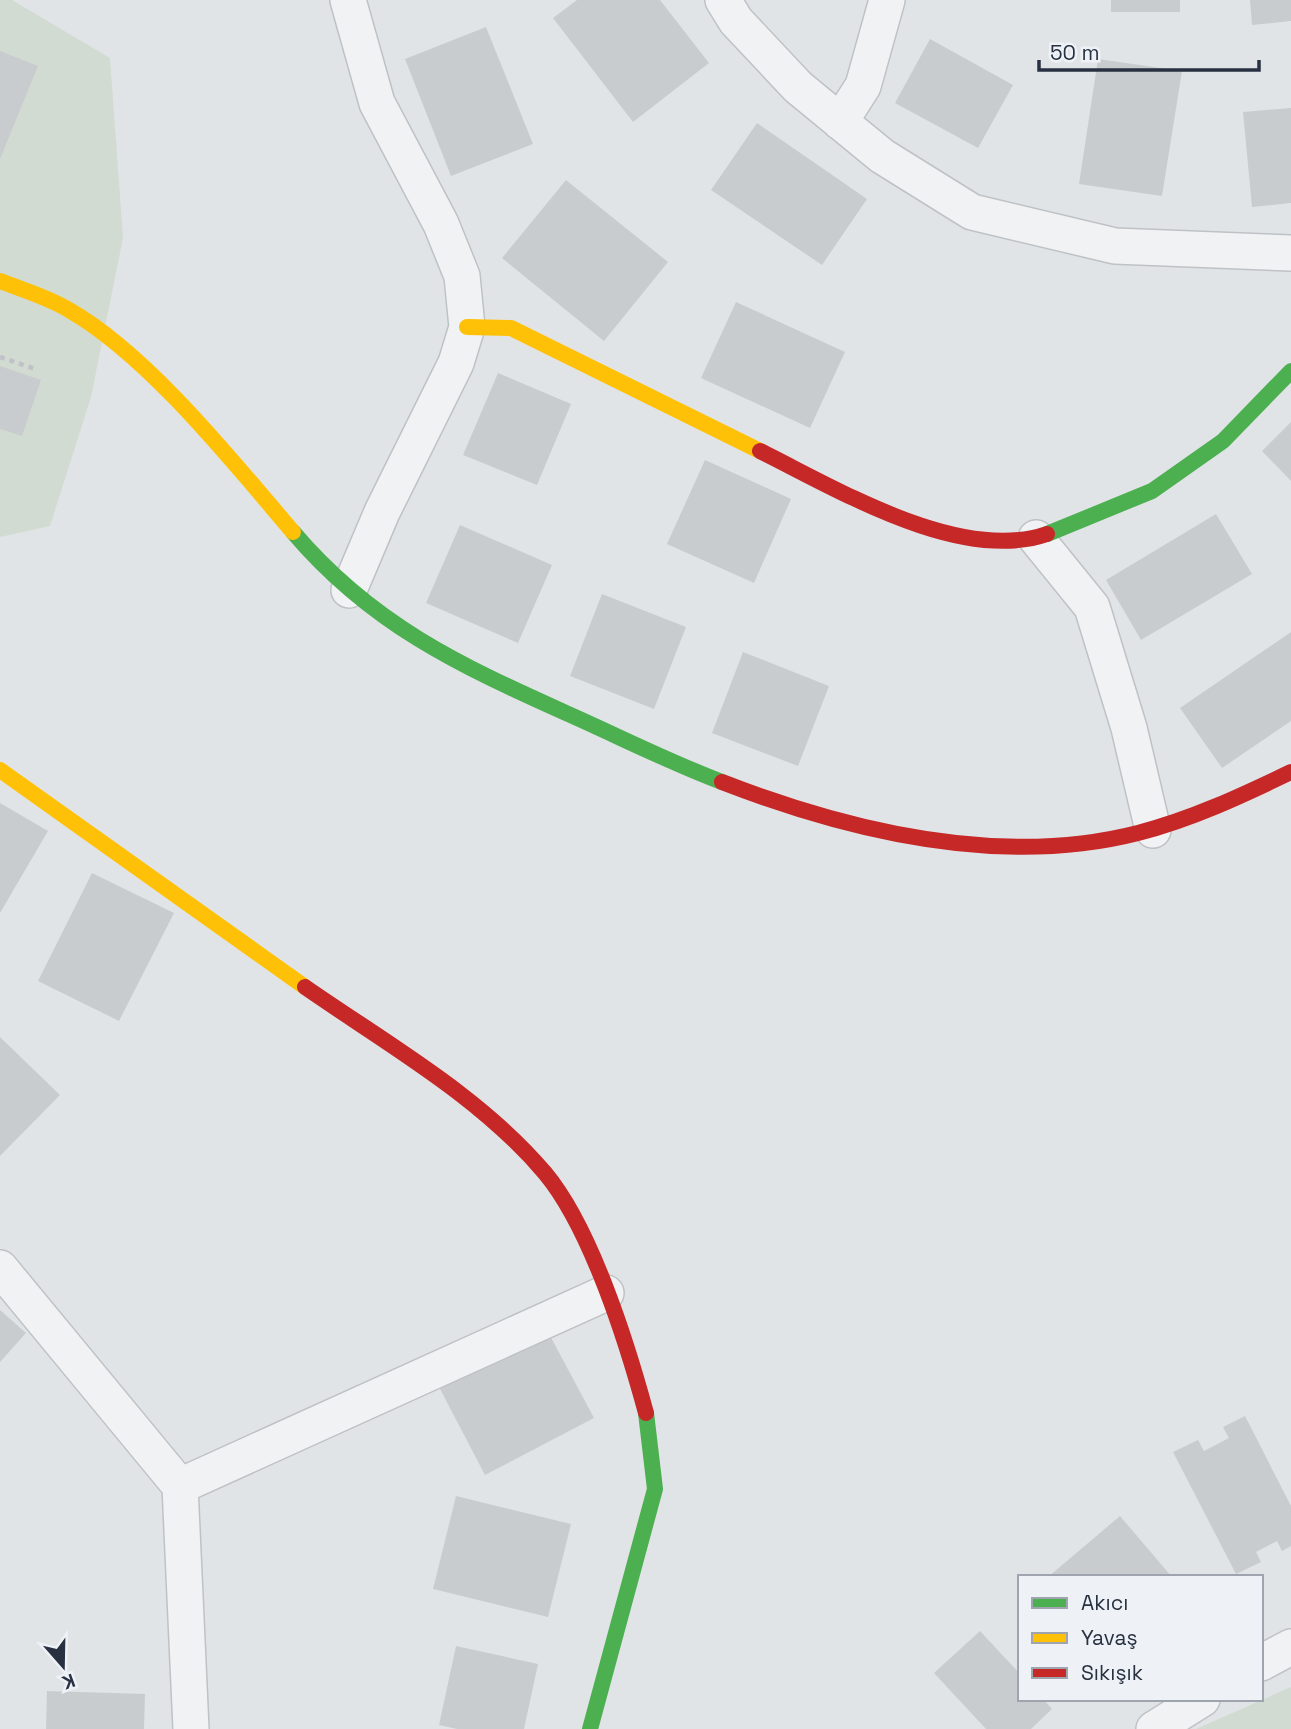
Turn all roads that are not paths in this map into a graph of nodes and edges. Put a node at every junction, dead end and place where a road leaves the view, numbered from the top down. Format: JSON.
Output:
{"nodes":[{"id":1,"x":348,"y":0,"type":"edge"},
{"id":2,"x":723,"y":0,"type":"edge"},
{"id":3,"x":887,"y":0,"type":"edge"},
{"id":4,"x":840,"y":121,"type":"junction"},
{"id":5,"x":1291,"y":253,"type":"edge"},
{"id":6,"x":0,"y":281,"type":"edge"},
{"id":7,"x":467,"y":327,"type":"junction"},
{"id":8,"x":1291,"y":371,"type":"edge"},
{"id":9,"x":1036,"y":538,"type":"junction"},
{"id":10,"x":349,"y":590,"type":"junction"},
{"id":11,"x":0,"y":770,"type":"edge"},
{"id":12,"x":1291,"y":772,"type":"edge"},
{"id":13,"x":1153,"y":830,"type":"junction"},
{"id":14,"x":0,"y":1268,"type":"edge"},
{"id":15,"x":606,"y":1293,"type":"junction"},
{"id":16,"x":180,"y":1486,"type":"junction"},
{"id":17,"x":1291,"y":1647,"type":"edge"},
{"id":18,"x":1263,"y":1662,"type":"edge"},
{"id":19,"x":1199,"y":1701,"type":"edge"},
{"id":20,"x":191,"y":1729,"type":"edge"},
{"id":21,"x":590,"y":1729,"type":"edge"},
{"id":22,"x":1154,"y":1729,"type":"edge"}],
"edges":[{"from":1,"to":7,"type":"street"},
{"from":2,"to":4,"type":"street"},
{"from":3,"to":4,"type":"street"},
{"from":4,"to":5,"type":"street"},
{"from":6,"to":10,"type":"street"},
{"from":7,"to":9,"type":"street"},
{"from":7,"to":10,"type":"street"},
{"from":8,"to":9,"type":"street"},
{"from":9,"to":13,"type":"street"},
{"from":10,"to":13,"type":"street"},
{"from":11,"to":15,"type":"street"},
{"from":12,"to":13,"type":"street"},
{"from":14,"to":16,"type":"street"},
{"from":15,"to":16,"type":"street"},
{"from":15,"to":21,"type":"street"},
{"from":16,"to":20,"type":"street"},
{"from":17,"to":18,"type":"street"},
{"from":19,"to":22,"type":"street"}]}
